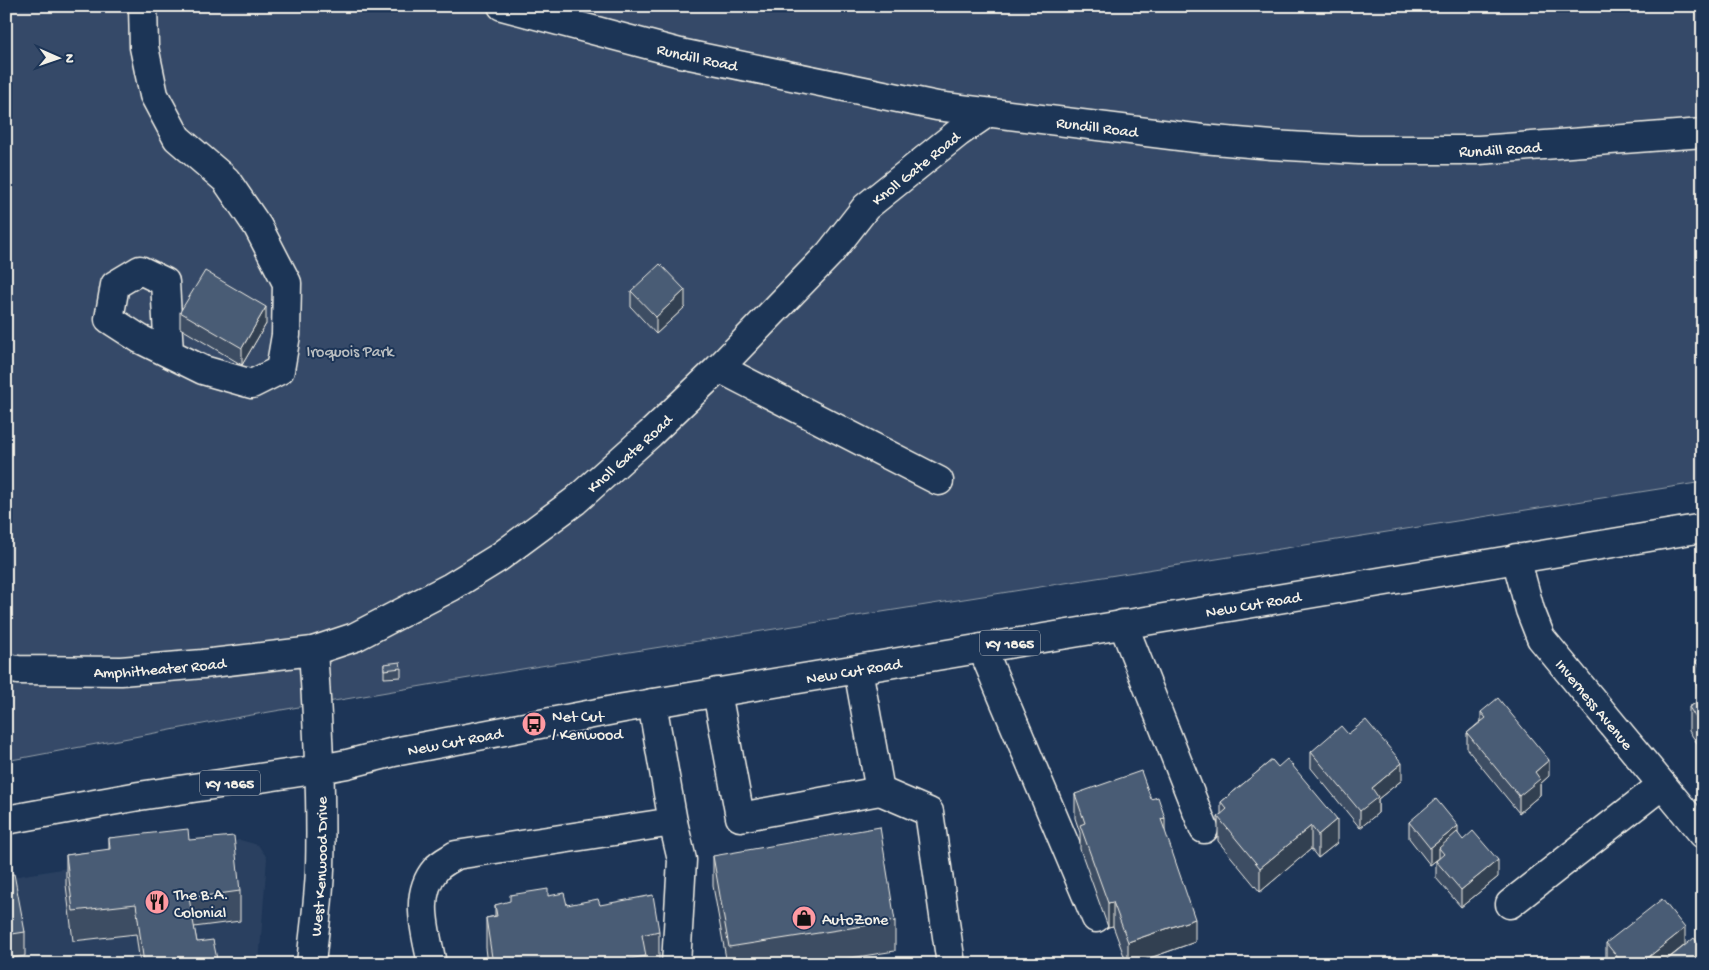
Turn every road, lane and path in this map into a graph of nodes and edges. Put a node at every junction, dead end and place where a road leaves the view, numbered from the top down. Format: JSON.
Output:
{"nodes":[{"id":1,"x":143,"y":6,"type":"edge"},
{"id":2,"x":502,"y":6,"type":"edge"},
{"id":3,"x":987,"y":113,"type":"junction"},
{"id":4,"x":1703,"y":133,"type":"edge"},
{"id":5,"x":169,"y":353,"type":"dead end"},
{"id":6,"x":719,"y":368,"type":"junction"},
{"id":7,"x":939,"y":481,"type":"dead end"},
{"id":8,"x":1703,"y":528,"type":"edge"},
{"id":9,"x":1516,"y":558,"type":"junction"},
{"id":10,"x":1123,"y":624,"type":"junction"},
{"id":11,"x":982,"y":648,"type":"junction"},
{"id":12,"x":313,"y":651,"type":"junction"},
{"id":13,"x":6,"y":668,"type":"edge"},
{"id":14,"x":858,"y":669,"type":"junction"},
{"id":15,"x":717,"y":692,"type":"junction"},
{"id":16,"x":652,"y":703,"type":"junction"},
{"id":17,"x":320,"y":769,"type":"junction"},
{"id":18,"x":1662,"y":785,"type":"junction"},
{"id":19,"x":880,"y":791,"type":"junction"},
{"id":20,"x":6,"y":820,"type":"edge"},
{"id":21,"x":672,"y":822,"type":"junction"},
{"id":22,"x":1204,"y":829,"type":"dead end"},
{"id":23,"x":1703,"y":834,"type":"edge"},
{"id":24,"x":1510,"y":904,"type":"dead end"},
{"id":25,"x":1096,"y":918,"type":"dead end"},
{"id":26,"x":311,"y":964,"type":"edge"},
{"id":27,"x":432,"y":964,"type":"edge"},
{"id":28,"x":676,"y":964,"type":"edge"},
{"id":29,"x":951,"y":964,"type":"edge"}],
"edges":[{"from":1,"to":5,"type":"street"},
{"from":2,"to":3,"type":"street","name":"Rundill Road"},
{"from":3,"to":4,"type":"street","name":"Rundill Road"},
{"from":3,"to":6,"type":"street","name":"Knoll Gate Road"},
{"from":6,"to":7,"type":"street"},
{"from":6,"to":12,"type":"street","name":"Knoll Gate Road"},
{"from":8,"to":9,"type":"street","name":"New Cut Road","number":"KY 1865"},
{"from":9,"to":10,"type":"street","name":"New Cut Road","number":"KY 1865"},
{"from":9,"to":18,"type":"street","name":"Inverness Avenue"},
{"from":10,"to":11,"type":"street","name":"New Cut Road","number":"KY 1865"},
{"from":10,"to":22,"type":"street"},
{"from":11,"to":14,"type":"street","name":"New Cut Road","number":"KY 1865"},
{"from":11,"to":25,"type":"street"},
{"from":12,"to":13,"type":"street","name":"Amphitheater Road"},
{"from":12,"to":17,"type":"street"},
{"from":14,"to":15,"type":"street","name":"New Cut Road","number":"KY 1865"},
{"from":14,"to":19,"type":"street"},
{"from":15,"to":16,"type":"street","name":"New Cut Road","number":"KY 1865"},
{"from":15,"to":19,"type":"street"},
{"from":16,"to":17,"type":"street","name":"New Cut Road","number":"KY 1865"},
{"from":16,"to":21,"type":"street"},
{"from":17,"to":20,"type":"street","name":"New Cut Road","number":"KY 1865"},
{"from":17,"to":26,"type":"street","name":"West Kenwood Drive"},
{"from":18,"to":23,"type":"street","name":"Inverness Avenue"},
{"from":18,"to":24,"type":"street"},
{"from":19,"to":29,"type":"street"},
{"from":21,"to":27,"type":"street"},
{"from":21,"to":28,"type":"street"}]}
